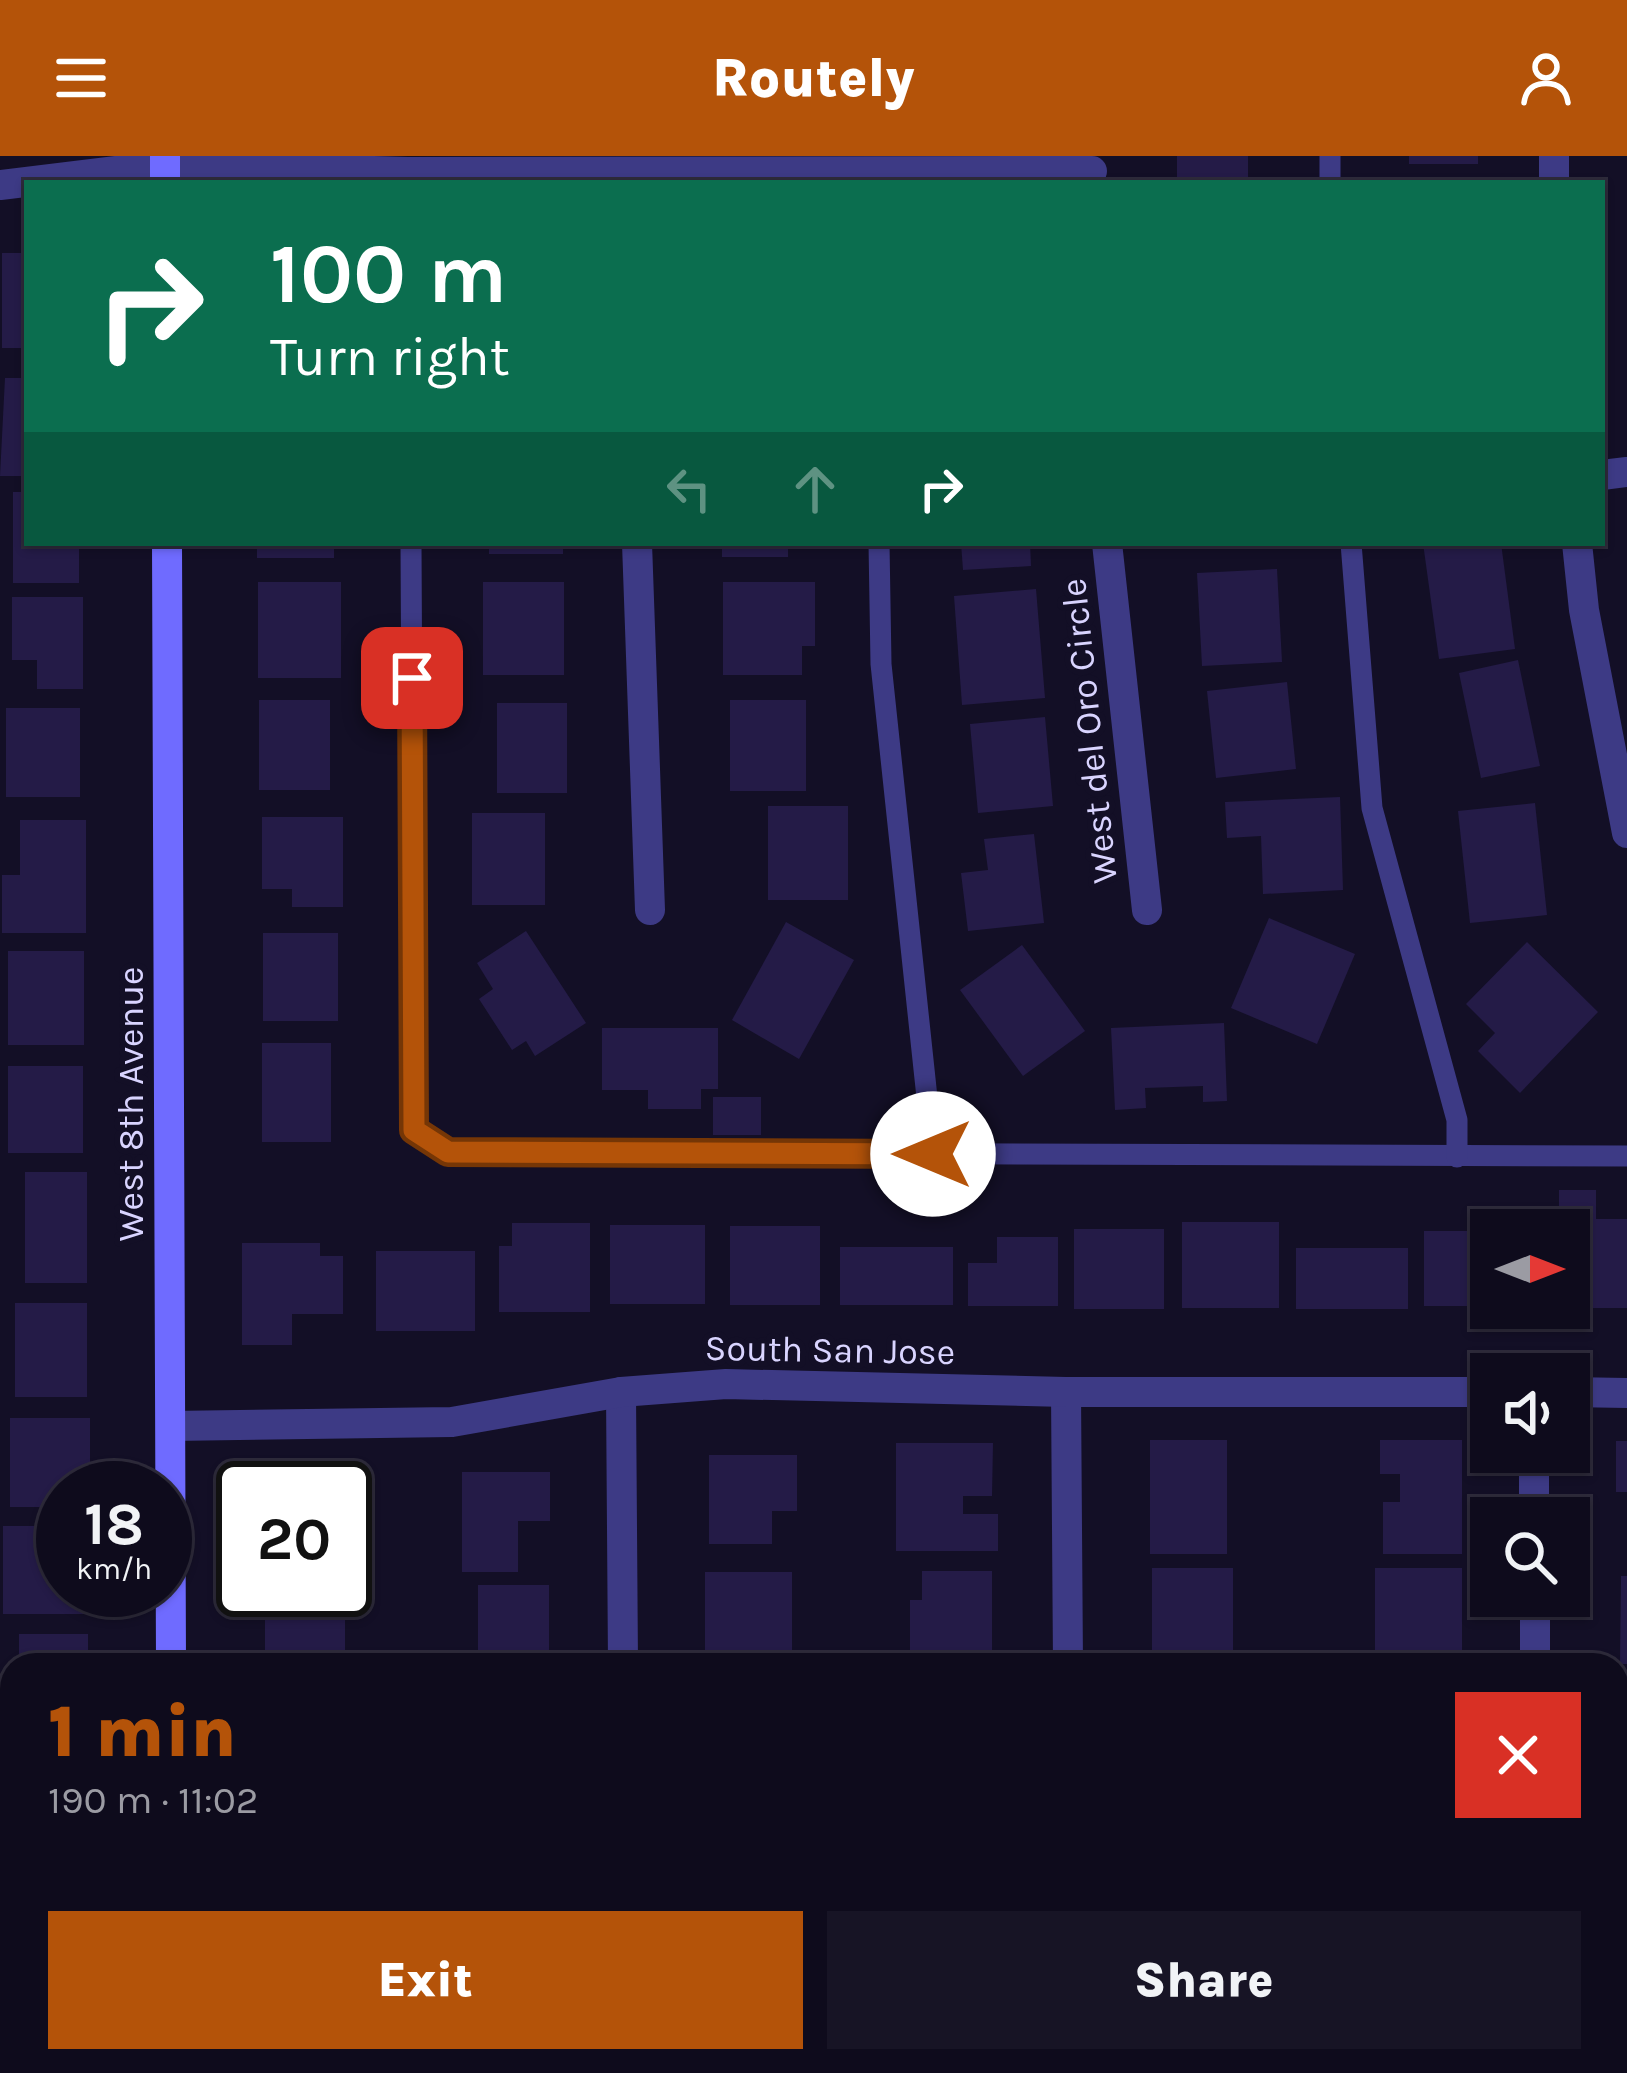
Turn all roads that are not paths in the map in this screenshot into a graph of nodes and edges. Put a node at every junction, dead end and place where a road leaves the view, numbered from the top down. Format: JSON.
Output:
{"nodes":[{"id":1,"x":165,"y":168,"type":"edge"},
{"id":2,"x":408,"y":170,"type":"edge"},
{"id":3,"x":633,"y":170,"type":"edge"},
{"id":4,"x":871,"y":170,"type":"edge"},
{"id":5,"x":1092,"y":170,"type":"edge"},
{"id":6,"x":49,"y":180,"type":"edge"},
{"id":7,"x":167,"y":546,"type":"edge"},
{"id":8,"x":411,"y":546,"type":"edge"},
{"id":9,"x":637,"y":546,"type":"edge"},
{"id":10,"x":879,"y":546,"type":"edge"},
{"id":11,"x":1107,"y":546,"type":"edge"},
{"id":12,"x":1352,"y":546,"type":"edge"},
{"id":13,"x":1577,"y":546,"type":"edge"},
{"id":14,"x":1627,"y":832,"type":"edge"},
{"id":15,"x":650,"y":910,"type":"dead end"},
{"id":16,"x":1147,"y":910,"type":"dead end"},
{"id":17,"x":933,"y":1154,"type":"junction"},
{"id":18,"x":1627,"y":1156,"type":"edge"},
{"id":19,"x":1457,"y":1157,"type":"junction"},
{"id":20,"x":621,"y":1392,"type":"junction"},
{"id":21,"x":1066,"y":1392,"type":"junction"},
{"id":22,"x":1470,"y":1392,"type":"edge"},
{"id":23,"x":1590,"y":1392,"type":"edge"},
{"id":24,"x":1627,"y":1393,"type":"edge"},
{"id":25,"x":171,"y":1426,"type":"junction"},
{"id":26,"x":1534,"y":1617,"type":"edge"},
{"id":27,"x":171,"y":1653,"type":"edge"},
{"id":28,"x":623,"y":1653,"type":"edge"},
{"id":29,"x":1068,"y":1653,"type":"edge"},
{"id":30,"x":1535,"y":1653,"type":"edge"}],
"edges":[{"from":1,"to":2,"type":"street"},
{"from":1,"to":6,"type":"street"},
{"from":2,"to":3,"type":"street"},
{"from":3,"to":4,"type":"street"},
{"from":4,"to":5,"type":"street"},
{"from":7,"to":25,"type":"street","name":"West 8th Avenue"},
{"from":8,"to":17,"type":"lane"},
{"from":9,"to":15,"type":"street"},
{"from":10,"to":17,"type":"lane"},
{"from":11,"to":16,"type":"street","name":"West del Oro Circle"},
{"from":12,"to":19,"type":"lane"},
{"from":13,"to":14,"type":"street"},
{"from":17,"to":19,"type":"lane"},
{"from":18,"to":19,"type":"lane"},
{"from":20,"to":21,"type":"street","name":"South San Jose"},
{"from":20,"to":25,"type":"street","name":"South San Jose"},
{"from":20,"to":28,"type":"street"},
{"from":21,"to":22,"type":"street","name":"South San Jose"},
{"from":21,"to":29,"type":"street"},
{"from":23,"to":24,"type":"street"},
{"from":25,"to":27,"type":"street","name":"West 8th Avenue"},
{"from":26,"to":30,"type":"street"}]}
